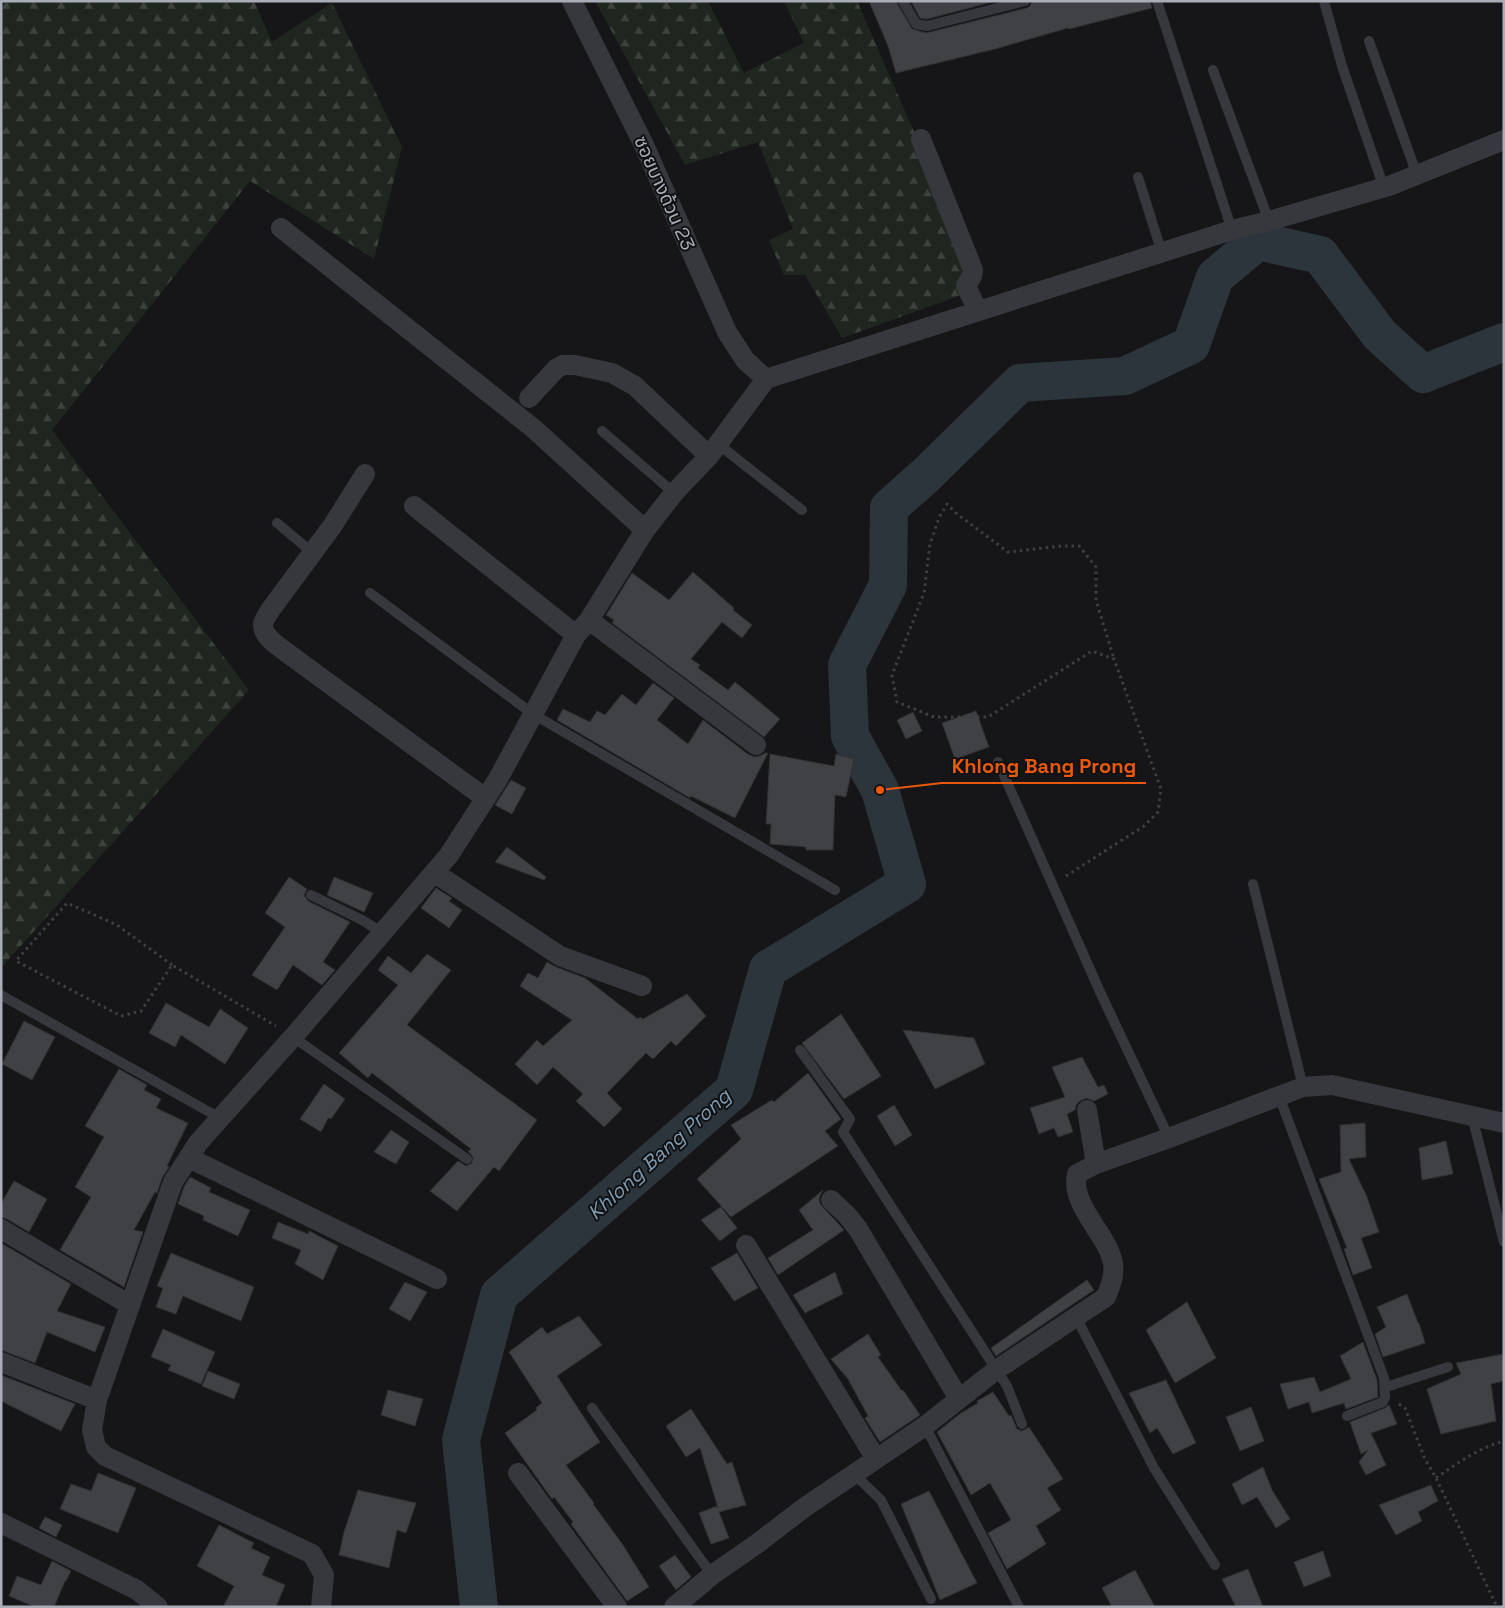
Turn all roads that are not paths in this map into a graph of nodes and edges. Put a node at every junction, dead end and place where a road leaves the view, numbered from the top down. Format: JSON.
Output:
{"nodes":[{"id":1,"x":572,"y":1,"type":"edge"},
{"id":2,"x":903,"y":1,"type":"edge"},
{"id":3,"x":1025,"y":1,"type":"edge"},
{"id":4,"x":1157,"y":1,"type":"edge"},
{"id":5,"x":1324,"y":1,"type":"edge"},
{"id":6,"x":989,"y":6,"type":"edge"},
{"id":7,"x":1368,"y":41,"type":"dead end"},
{"id":8,"x":1213,"y":70,"type":"dead end"},
{"id":9,"x":920,"y":139,"type":"dead end"},
{"id":10,"x":1504,"y":140,"type":"edge"},
{"id":11,"x":1417,"y":175,"type":"junction"},
{"id":12,"x":1138,"y":177,"type":"dead end"},
{"id":13,"x":1384,"y":188,"type":"junction"},
{"id":14,"x":1269,"y":221,"type":"junction"},
{"id":15,"x":281,"y":228,"type":"dead end"},
{"id":16,"x":1232,"y":230,"type":"junction"},
{"id":17,"x":1162,"y":253,"type":"junction"},
{"id":18,"x":978,"y":312,"type":"junction"},
{"id":19,"x":766,"y":379,"type":"junction"},
{"id":20,"x":529,"y":398,"type":"dead end"},
{"id":21,"x":602,"y":431,"type":"dead end"},
{"id":22,"x":713,"y":450,"type":"junction"},
{"id":23,"x":365,"y":474,"type":"dead end"},
{"id":24,"x":674,"y":493,"type":"junction"},
{"id":25,"x":414,"y":506,"type":"dead end"},
{"id":26,"x":802,"y":510,"type":"dead end"},
{"id":27,"x":277,"y":523,"type":"dead end"},
{"id":28,"x":645,"y":530,"type":"junction"},
{"id":29,"x":313,"y":553,"type":"junction"},
{"id":30,"x":370,"y":593,"type":"dead end"},
{"id":31,"x":582,"y":628,"type":"junction"},
{"id":32,"x":533,"y":714,"type":"junction"},
{"id":33,"x":756,"y":745,"type":"dead end"},
{"id":34,"x":998,"y":762,"type":"dead end"},
{"id":35,"x":485,"y":798,"type":"junction"},
{"id":36,"x":435,"y":873,"type":"junction"},
{"id":37,"x":1253,"y":884,"type":"dead end"},
{"id":38,"x":835,"y":890,"type":"dead end"},
{"id":39,"x":311,"y":895,"type":"dead end"},
{"id":40,"x":384,"y":933,"type":"junction"},
{"id":41,"x":642,"y":986,"type":"dead end"},
{"id":42,"x":1,"y":995,"type":"edge"},
{"id":43,"x":293,"y":1037,"type":"junction"},
{"id":44,"x":800,"y":1050,"type":"dead end"},
{"id":45,"x":1303,"y":1087,"type":"junction"},
{"id":46,"x":1279,"y":1096,"type":"junction"},
{"id":47,"x":1087,"y":1110,"type":"dead end"},
{"id":48,"x":1472,"y":1116,"type":"junction"},
{"id":49,"x":220,"y":1118,"type":"junction"},
{"id":50,"x":1504,"y":1123,"type":"edge"},
{"id":51,"x":1169,"y":1138,"type":"junction"},
{"id":52,"x":189,"y":1158,"type":"junction"},
{"id":53,"x":467,"y":1159,"type":"dead end"},
{"id":54,"x":1096,"y":1164,"type":"junction"},
{"id":55,"x":831,"y":1200,"type":"dead end"},
{"id":56,"x":1,"y":1229,"type":"edge"},
{"id":57,"x":1504,"y":1242,"type":"edge"},
{"id":58,"x":746,"y":1245,"type":"dead end"},
{"id":59,"x":437,"y":1278,"type":"dead end"},
{"id":60,"x":130,"y":1305,"type":"junction"},
{"id":61,"x":1076,"y":1317,"type":"junction"},
{"id":62,"x":1,"y":1362,"type":"edge"},
{"id":63,"x":1448,"y":1367,"type":"dead end"},
{"id":64,"x":996,"y":1370,"type":"junction"},
{"id":65,"x":1386,"y":1392,"type":"junction"},
{"id":66,"x":959,"y":1399,"type":"junction"},
{"id":67,"x":97,"y":1400,"type":"junction"},
{"id":68,"x":592,"y":1408,"type":"dead end"},
{"id":69,"x":1347,"y":1416,"type":"dead end"},
{"id":70,"x":1022,"y":1424,"type":"dead end"},
{"id":71,"x":925,"y":1426,"type":"junction"},
{"id":72,"x":876,"y":1459,"type":"junction"},
{"id":73,"x":518,"y":1473,"type":"dead end"},
{"id":74,"x":854,"y":1474,"type":"junction"},
{"id":75,"x":1,"y":1523,"type":"edge"},
{"id":76,"x":1215,"y":1564,"type":"dead end"},
{"id":77,"x":712,"y":1575,"type":"junction"},
{"id":78,"x":931,"y":1599,"type":"dead end"},
{"id":79,"x":158,"y":1607,"type":"edge"},
{"id":80,"x":322,"y":1607,"type":"edge"},
{"id":81,"x":616,"y":1607,"type":"edge"},
{"id":82,"x":674,"y":1607,"type":"edge"},
{"id":83,"x":1019,"y":1607,"type":"edge"}],
"edges":[{"from":1,"to":19,"type":"street","name":"ซอยบางด้วน 23"},
{"from":2,"to":6,"type":"lane"},
{"from":3,"to":6,"type":"lane"},
{"from":4,"to":16,"type":"lane"},
{"from":5,"to":13,"type":"lane"},
{"from":7,"to":11,"type":"lane"},
{"from":8,"to":14,"type":"lane"},
{"from":9,"to":18,"type":"street"},
{"from":10,"to":11,"type":"street"},
{"from":11,"to":13,"type":"street"},
{"from":12,"to":17,"type":"lane"},
{"from":13,"to":14,"type":"street"},
{"from":14,"to":16,"type":"street"},
{"from":15,"to":28,"type":"street"},
{"from":16,"to":17,"type":"street"},
{"from":17,"to":18,"type":"street"},
{"from":18,"to":19,"type":"street"},
{"from":19,"to":22,"type":"street"},
{"from":20,"to":22,"type":"street"},
{"from":21,"to":24,"type":"lane"},
{"from":22,"to":24,"type":"street"},
{"from":22,"to":26,"type":"lane"},
{"from":23,"to":29,"type":"street"},
{"from":24,"to":28,"type":"street"},
{"from":25,"to":31,"type":"street"},
{"from":27,"to":29,"type":"lane"},
{"from":28,"to":31,"type":"street"},
{"from":29,"to":35,"type":"street"},
{"from":30,"to":32,"type":"lane"},
{"from":31,"to":32,"type":"street"},
{"from":31,"to":33,"type":"street"},
{"from":32,"to":35,"type":"street"},
{"from":32,"to":38,"type":"lane"},
{"from":34,"to":51,"type":"lane"},
{"from":35,"to":36,"type":"street"},
{"from":36,"to":40,"type":"street"},
{"from":36,"to":41,"type":"street"},
{"from":37,"to":45,"type":"lane"},
{"from":39,"to":40,"type":"lane"},
{"from":40,"to":43,"type":"street"},
{"from":42,"to":49,"type":"lane"},
{"from":43,"to":49,"type":"street"},
{"from":43,"to":53,"type":"lane"},
{"from":44,"to":64,"type":"lane"},
{"from":45,"to":46,"type":"street"},
{"from":45,"to":48,"type":"street"},
{"from":46,"to":51,"type":"street"},
{"from":46,"to":65,"type":"lane"},
{"from":47,"to":54,"type":"street"},
{"from":48,"to":50,"type":"street"},
{"from":48,"to":57,"type":"lane"},
{"from":49,"to":52,"type":"street"},
{"from":51,"to":54,"type":"street"},
{"from":52,"to":59,"type":"street"},
{"from":52,"to":60,"type":"street"},
{"from":54,"to":61,"type":"street"},
{"from":55,"to":66,"type":"street"},
{"from":56,"to":60,"type":"street"},
{"from":58,"to":72,"type":"street"},
{"from":60,"to":67,"type":"street"},
{"from":61,"to":64,"type":"street"},
{"from":61,"to":76,"type":"lane"},
{"from":62,"to":67,"type":"street"},
{"from":63,"to":65,"type":"lane"},
{"from":64,"to":66,"type":"street"},
{"from":64,"to":70,"type":"lane"},
{"from":65,"to":69,"type":"lane"},
{"from":66,"to":71,"type":"street"},
{"from":67,"to":80,"type":"street"},
{"from":68,"to":77,"type":"lane"},
{"from":71,"to":72,"type":"street"},
{"from":71,"to":83,"type":"lane"},
{"from":72,"to":74,"type":"street"},
{"from":73,"to":81,"type":"street"},
{"from":74,"to":77,"type":"street"},
{"from":74,"to":78,"type":"lane"},
{"from":75,"to":79,"type":"street"},
{"from":77,"to":82,"type":"street"}]}
